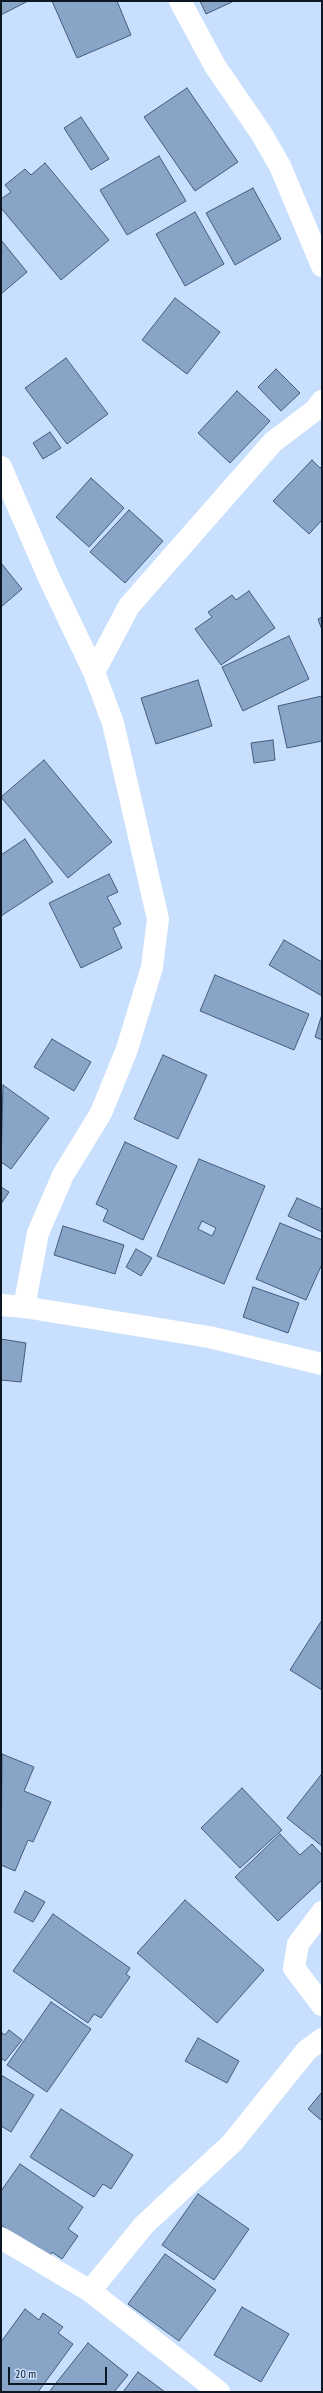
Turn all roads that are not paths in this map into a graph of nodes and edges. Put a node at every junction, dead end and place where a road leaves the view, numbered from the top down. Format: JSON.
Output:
{"nodes":[{"id":1,"x":180,"y":1,"type":"edge"},
{"id":2,"x":322,"y":266,"type":"edge"},
{"id":3,"x":322,"y":401,"type":"edge"},
{"id":4,"x":1,"y":467,"type":"edge"},
{"id":5,"x":94,"y":672,"type":"junction"},
{"id":6,"x":1,"y":1305,"type":"edge"},
{"id":7,"x":24,"y":1307,"type":"junction"},
{"id":8,"x":322,"y":1364,"type":"edge"},
{"id":9,"x":322,"y":1912,"type":"edge"},
{"id":10,"x":322,"y":2006,"type":"edge"},
{"id":11,"x":322,"y":2039,"type":"edge"},
{"id":12,"x":1,"y":2238,"type":"edge"},
{"id":13,"x":90,"y":2291,"type":"junction"},
{"id":14,"x":219,"y":2392,"type":"edge"}],
"edges":[{"from":1,"to":2,"type":"street"},
{"from":3,"to":5,"type":"street"},
{"from":4,"to":5,"type":"street"},
{"from":5,"to":7,"type":"street"},
{"from":6,"to":7,"type":"street"},
{"from":7,"to":8,"type":"street"},
{"from":9,"to":10,"type":"street"},
{"from":11,"to":13,"type":"street"},
{"from":12,"to":13,"type":"street"},
{"from":13,"to":14,"type":"street"}]}
